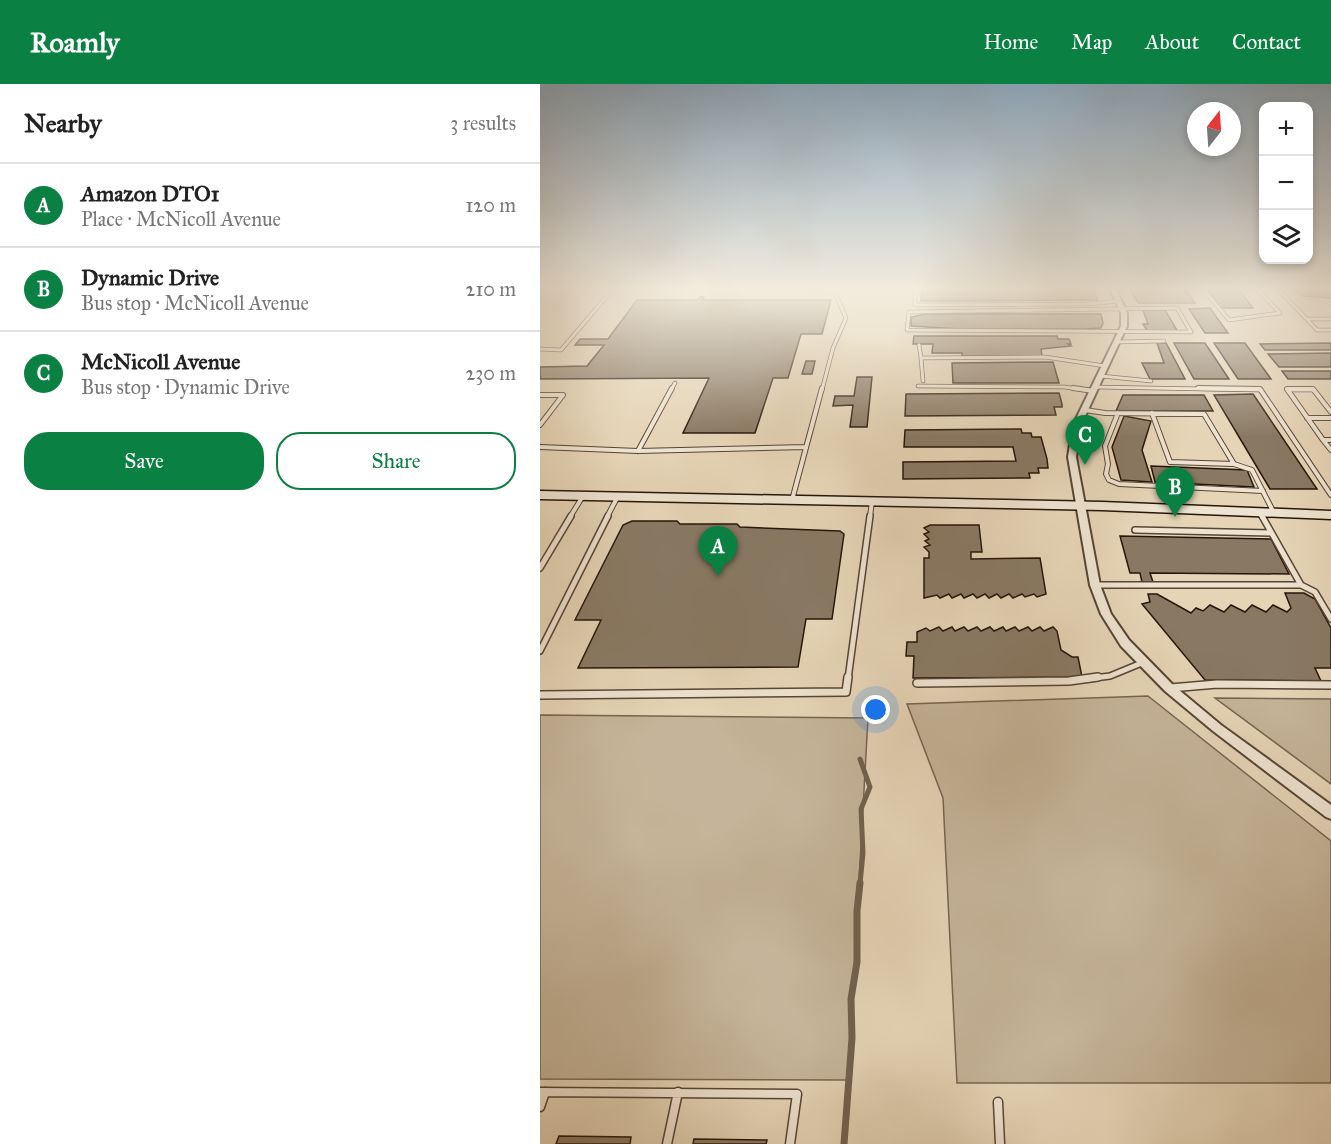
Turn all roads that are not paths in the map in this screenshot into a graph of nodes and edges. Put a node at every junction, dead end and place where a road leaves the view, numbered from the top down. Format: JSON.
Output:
{"nodes":[{"id":1,"x":571,"y":338,"type":"edge"},
{"id":2,"x":836,"y":338,"type":"edge"},
{"id":3,"x":1119,"y":338,"type":"edge"},
{"id":4,"x":1164,"y":341,"type":"dead end"},
{"id":5,"x":1117,"y":342,"type":"junction"},
{"id":6,"x":919,"y":345,"type":"dead end"},
{"id":7,"x":540,"y":350,"type":"edge"},
{"id":8,"x":921,"y":358,"type":"junction"},
{"id":9,"x":1105,"y":366,"type":"junction"},
{"id":10,"x":1101,"y":376,"type":"junction"},
{"id":11,"x":923,"y":381,"type":"dead end"},
{"id":12,"x":1151,"y":381,"type":"dead end"},
{"id":13,"x":675,"y":383,"type":"dead end"},
{"id":14,"x":918,"y":386,"type":"dead end"},
{"id":15,"x":1095,"y":388,"type":"junction"},
{"id":16,"x":540,"y":395,"type":"edge"},
{"id":17,"x":1085,"y":410,"type":"junction"},
{"id":18,"x":1331,"y":412,"type":"edge"},
{"id":19,"x":1118,"y":413,"type":"junction"},
{"id":20,"x":1152,"y":413,"type":"junction"},
{"id":21,"x":1308,"y":418,"type":"junction"},
{"id":22,"x":1331,"y":418,"type":"edge"},
{"id":23,"x":540,"y":425,"type":"edge"},
{"id":24,"x":1323,"y":440,"type":"junction"},
{"id":25,"x":1331,"y":440,"type":"edge"},
{"id":26,"x":540,"y":447,"type":"edge"},
{"id":27,"x":806,"y":447,"type":"junction"},
{"id":28,"x":1331,"y":450,"type":"edge"},
{"id":29,"x":638,"y":451,"type":"junction"},
{"id":30,"x":1234,"y":464,"type":"junction"},
{"id":31,"x":1263,"y":490,"type":"junction"},
{"id":32,"x":540,"y":495,"type":"edge"},
{"id":33,"x":1331,"y":495,"type":"edge"},
{"id":34,"x":584,"y":496,"type":"junction"},
{"id":35,"x":618,"y":496,"type":"junction"},
{"id":36,"x":792,"y":500,"type":"junction"},
{"id":37,"x":872,"y":501,"type":"junction"},
{"id":38,"x":1082,"y":506,"type":"junction"},
{"id":39,"x":1260,"y":513,"type":"junction"},
{"id":40,"x":1274,"y":513,"type":"junction"},
{"id":41,"x":1331,"y":515,"type":"edge"},
{"id":42,"x":1135,"y":530,"type":"dead end"},
{"id":43,"x":1271,"y":533,"type":"junction"},
{"id":44,"x":540,"y":568,"type":"edge"},
{"id":45,"x":1095,"y":585,"type":"junction"},
{"id":46,"x":1301,"y":585,"type":"junction"},
{"id":47,"x":1331,"y":619,"type":"edge"},
{"id":48,"x":540,"y":651,"type":"edge"},
{"id":49,"x":1144,"y":662,"type":"junction"},
{"id":50,"x":917,"y":683,"type":"dead end"},
{"id":51,"x":1331,"y":685,"type":"edge"},
{"id":52,"x":1169,"y":688,"type":"junction"},
{"id":53,"x":540,"y":695,"type":"edge"},
{"id":54,"x":1331,"y":813,"type":"edge"},
{"id":55,"x":543,"y":1092,"type":"edge"},
{"id":56,"x":678,"y":1092,"type":"junction"},
{"id":57,"x":998,"y":1102,"type":"dead end"},
{"id":58,"x":540,"y":1107,"type":"edge"},
{"id":59,"x":667,"y":1144,"type":"edge"},
{"id":60,"x":790,"y":1144,"type":"edge"},
{"id":61,"x":1000,"y":1144,"type":"edge"}],
"edges":[{"from":1,"to":7,"type":"lane"},
{"from":2,"to":27,"type":"lane"},
{"from":3,"to":5,"type":"street"},
{"from":4,"to":5,"type":"lane"},
{"from":5,"to":9,"type":"street"},
{"from":6,"to":8,"type":"lane"},
{"from":8,"to":9,"type":"lane"},
{"from":8,"to":11,"type":"lane"},
{"from":9,"to":10,"type":"street"},
{"from":10,"to":12,"type":"lane"},
{"from":10,"to":15,"type":"street"},
{"from":13,"to":29,"type":"lane"},
{"from":14,"to":15,"type":"lane"},
{"from":15,"to":17,"type":"street"},
{"from":15,"to":33,"type":"lane"},
{"from":16,"to":23,"type":"lane"},
{"from":17,"to":19,"type":"lane"},
{"from":17,"to":38,"type":"street"},
{"from":18,"to":21,"type":"lane"},
{"from":19,"to":20,"type":"lane"},
{"from":19,"to":31,"type":"lane"},
{"from":20,"to":30,"type":"lane"},
{"from":20,"to":30,"type":"lane"},
{"from":21,"to":22,"type":"lane"},
{"from":21,"to":24,"type":"lane"},
{"from":24,"to":25,"type":"lane"},
{"from":24,"to":28,"type":"lane"},
{"from":26,"to":29,"type":"lane"},
{"from":27,"to":29,"type":"lane"},
{"from":27,"to":36,"type":"lane"},
{"from":30,"to":31,"type":"lane"},
{"from":31,"to":40,"type":"lane"},
{"from":32,"to":34,"type":"main road"},
{"from":34,"to":35,"type":"main road"},
{"from":34,"to":44,"type":"lane"},
{"from":35,"to":36,"type":"main road"},
{"from":35,"to":48,"type":"lane"},
{"from":36,"to":37,"type":"main road"},
{"from":37,"to":38,"type":"main road"},
{"from":37,"to":53,"type":"lane"},
{"from":38,"to":39,"type":"main road"},
{"from":38,"to":45,"type":"street"},
{"from":39,"to":40,"type":"main road"},
{"from":39,"to":43,"type":"lane"},
{"from":40,"to":41,"type":"main road"},
{"from":42,"to":43,"type":"lane"},
{"from":43,"to":46,"type":"lane"},
{"from":45,"to":46,"type":"lane"},
{"from":45,"to":49,"type":"street"},
{"from":46,"to":47,"type":"lane"},
{"from":49,"to":50,"type":"lane"},
{"from":49,"to":52,"type":"street"},
{"from":51,"to":52,"type":"lane"},
{"from":52,"to":54,"type":"street"},
{"from":55,"to":56,"type":"lane"},
{"from":55,"to":58,"type":"lane"},
{"from":56,"to":59,"type":"lane"},
{"from":56,"to":60,"type":"lane"},
{"from":57,"to":61,"type":"lane"}]}
